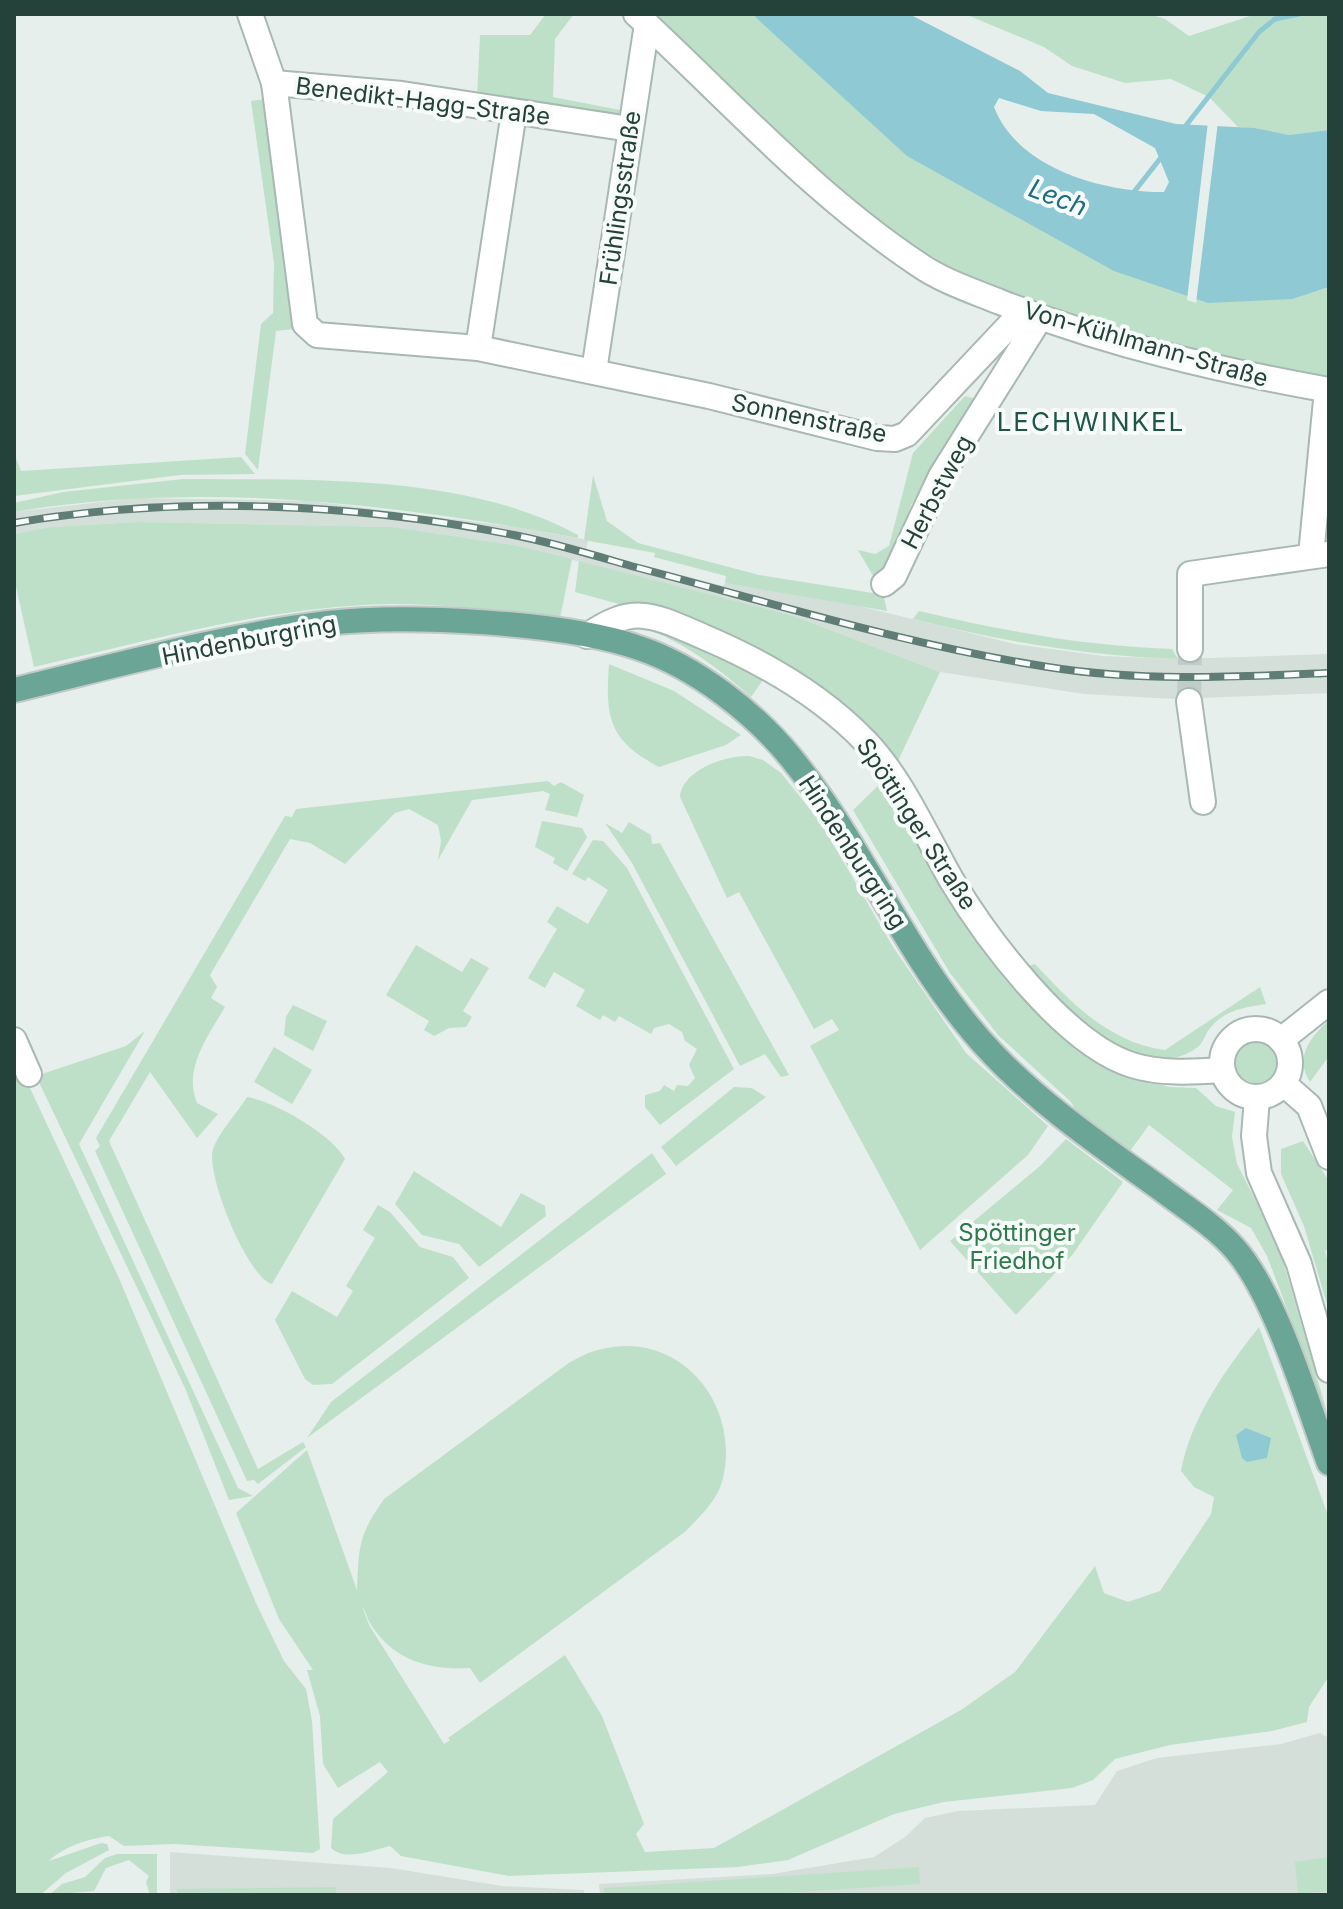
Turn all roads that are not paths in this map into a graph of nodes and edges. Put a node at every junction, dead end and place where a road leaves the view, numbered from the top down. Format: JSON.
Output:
{"nodes":[{"id":1,"x":250,"y":14,"type":"edge"},
{"id":2,"x":642,"y":19,"type":"edge"},
{"id":3,"x":274,"y":83,"type":"junction"},
{"id":4,"x":514,"y":112,"type":"junction"},
{"id":5,"x":630,"y":129,"type":"junction"},
{"id":6,"x":1032,"y":315,"type":"junction"},
{"id":7,"x":478,"y":348,"type":"junction"},
{"id":8,"x":594,"y":371,"type":"junction"},
{"id":9,"x":1328,"y":390,"type":"edge"},
{"id":10,"x":1320,"y":555,"type":"edge"},
{"id":11,"x":884,"y":584,"type":"dead end"},
{"id":12,"x":587,"y":636,"type":"junction"},
{"id":13,"x":1190,"y":649,"type":"tunnel mouth"},
{"id":14,"x":14,"y":690,"type":"edge"},
{"id":15,"x":1189,"y":701,"type":"tunnel mouth"},
{"id":16,"x":1203,"y":802,"type":"dead end"},
{"id":17,"x":1329,"y":1002,"type":"edge"},
{"id":18,"x":14,"y":1040,"type":"edge"},
{"id":19,"x":1281,"y":1040,"type":"junction"},
{"id":20,"x":1222,"y":1070,"type":"junction"},
{"id":21,"x":29,"y":1074,"type":"dead end"},
{"id":22,"x":1284,"y":1084,"type":"junction"},
{"id":23,"x":1257,"y":1098,"type":"junction"},
{"id":24,"x":1329,"y":1157,"type":"edge"},
{"id":25,"x":1329,"y":1370,"type":"edge"},
{"id":26,"x":1329,"y":1463,"type":"edge"}],
"edges":[{"from":1,"to":3,"type":"street"},
{"from":2,"to":5,"type":"street","name":"Frühlingsstraße"},
{"from":2,"to":6,"type":"street","name":"Von-Kühlmann-Straße"},
{"from":3,"to":4,"type":"street","name":"Benedikt-Hagg-Straße"},
{"from":3,"to":7,"type":"street","name":"Benedikt-Hagg-Straße"},
{"from":4,"to":5,"type":"street","name":"Benedikt-Hagg-Straße"},
{"from":4,"to":7,"type":"street"},
{"from":5,"to":8,"type":"street","name":"Frühlingsstraße"},
{"from":6,"to":8,"type":"street","name":"Sonnenstraße"},
{"from":6,"to":9,"type":"street","name":"Von-Kühlmann-Straße"},
{"from":6,"to":11,"type":"street","name":"Herbstweg"},
{"from":7,"to":8,"type":"street","name":"Benedikt-Hagg-Straße"},
{"from":9,"to":10,"type":"street"},
{"from":10,"to":13,"type":"street"},
{"from":12,"to":14,"type":"main road","name":"Hindenburgring"},
{"from":12,"to":20,"type":"street","name":"Spöttinger Straße"},
{"from":12,"to":26,"type":"main road","name":"Hindenburgring"},
{"from":15,"to":16,"type":"street"},
{"from":17,"to":19,"type":"street"},
{"from":18,"to":21,"type":"street"},
{"from":19,"to":20,"type":"street"},
{"from":19,"to":22,"type":"street"},
{"from":20,"to":23,"type":"street"},
{"from":22,"to":23,"type":"street"},
{"from":22,"to":24,"type":"street"},
{"from":23,"to":25,"type":"street"}]}
